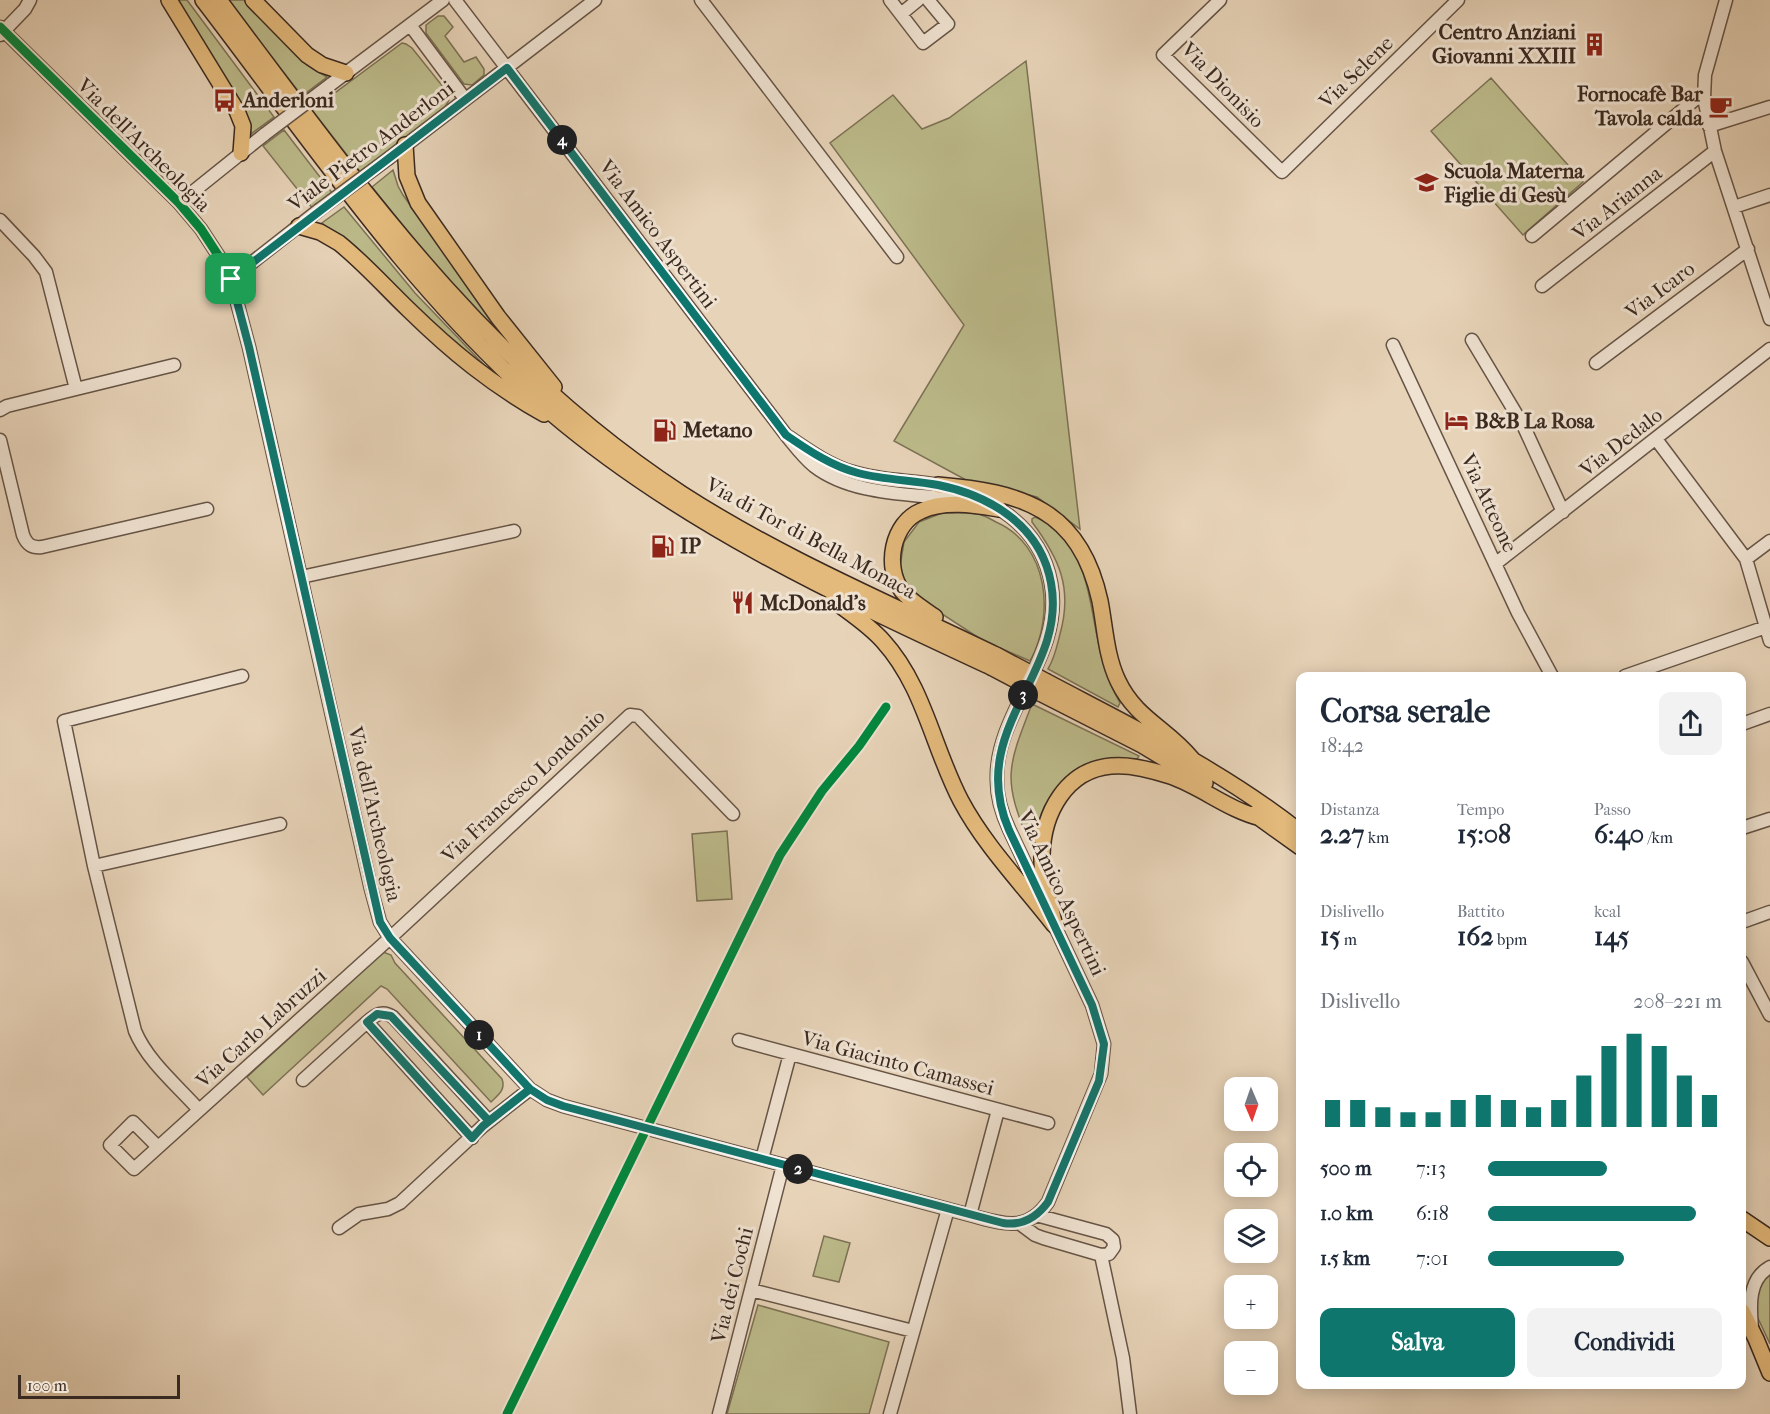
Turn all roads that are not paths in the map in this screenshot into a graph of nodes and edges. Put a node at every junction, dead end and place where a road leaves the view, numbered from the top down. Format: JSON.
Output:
{"nodes":[{"id":1,"x":30,"y":0,"type":"edge"},
{"id":2,"x":169,"y":0,"type":"edge"},
{"id":3,"x":203,"y":0,"type":"edge"},
{"id":4,"x":219,"y":0,"type":"edge"},
{"id":5,"x":253,"y":0,"type":"edge"},
{"id":6,"x":443,"y":0,"type":"edge"},
{"id":7,"x":456,"y":0,"type":"edge"},
{"id":8,"x":595,"y":0,"type":"edge"},
{"id":9,"x":701,"y":0,"type":"edge"},
{"id":10,"x":890,"y":0,"type":"edge"},
{"id":11,"x":918,"y":0,"type":"edge"},
{"id":12,"x":928,"y":0,"type":"edge"},
{"id":13,"x":1220,"y":0,"type":"edge"},
{"id":14,"x":1458,"y":0,"type":"edge"},
{"id":15,"x":1726,"y":0,"type":"edge"},
{"id":16,"x":901,"y":14,"type":"junction"},
{"id":17,"x":410,"y":25,"type":"junction"},
{"id":18,"x":1,"y":31,"type":"edge"},
{"id":19,"x":507,"y":68,"type":"junction"},
{"id":20,"x":346,"y":73,"type":"junction"},
{"id":21,"x":1704,"y":92,"type":"junction"},
{"id":22,"x":465,"y":99,"type":"junction"},
{"id":23,"x":1770,"y":107,"type":"edge"},
{"id":24,"x":1709,"y":126,"type":"junction"},
{"id":25,"x":405,"y":145,"type":"junction"},
{"id":26,"x":1715,"y":151,"type":"junction"},
{"id":27,"x":241,"y":153,"type":"junction"},
{"id":28,"x":1282,"y":172,"type":"joint"},
{"id":29,"x":1770,"y":195,"type":"edge"},
{"id":30,"x":179,"y":203,"type":"junction"},
{"id":31,"x":1734,"y":207,"type":"junction"},
{"id":32,"x":0,"y":220,"type":"edge"},
{"id":33,"x":299,"y":226,"type":"junction"},
{"id":34,"x":1532,"y":236,"type":"dead end"},
{"id":35,"x":1748,"y":249,"type":"junction"},
{"id":36,"x":897,"y":257,"type":"dead end"},
{"id":37,"x":231,"y":279,"type":"junction"},
{"id":38,"x":1542,"y":286,"type":"dead end"},
{"id":39,"x":1770,"y":317,"type":"edge"},
{"id":40,"x":1472,"y":340,"type":"dead end"},
{"id":41,"x":1393,"y":345,"type":"dead end"},
{"id":42,"x":1770,"y":349,"type":"edge"},
{"id":43,"x":1596,"y":363,"type":"dead end"},
{"id":44,"x":174,"y":365,"type":"dead end"},
{"id":45,"x":76,"y":388,"type":"junction"},
{"id":46,"x":0,"y":410,"type":"edge"},
{"id":47,"x":578,"y":426,"type":"junction"},
{"id":48,"x":786,"y":435,"type":"junction"},
{"id":49,"x":1656,"y":439,"type":"junction"},
{"id":50,"x":0,"y":440,"type":"edge"},
{"id":51,"x":938,"y":485,"type":"junction"},
{"id":52,"x":207,"y":509,"type":"dead end"},
{"id":53,"x":999,"y":509,"type":"junction"},
{"id":54,"x":1563,"y":512,"type":"junction"},
{"id":55,"x":514,"y":531,"type":"dead end"},
{"id":56,"x":1770,"y":541,"type":"edge"},
{"id":57,"x":1746,"y":559,"type":"junction"},
{"id":58,"x":1495,"y":564,"type":"junction"},
{"id":59,"x":786,"y":569,"type":"junction"},
{"id":60,"x":302,"y":577,"type":"junction"},
{"id":61,"x":1766,"y":627,"type":"junction"},
{"id":62,"x":963,"y":639,"type":"junction"},
{"id":63,"x":1770,"y":641,"type":"edge"},
{"id":64,"x":993,"y":661,"type":"junction"},
{"id":65,"x":1550,"y":672,"type":"edge"},
{"id":66,"x":1637,"y":672,"type":"edge"},
{"id":67,"x":242,"y":676,"type":"dead end"},
{"id":68,"x":1043,"y":688,"type":"junction"},
{"id":69,"x":1770,"y":714,"type":"edge"},
{"id":70,"x":1746,"y":723,"type":"edge"},
{"id":71,"x":1192,"y":759,"type":"junction"},
{"id":72,"x":733,"y":814,"type":"dead end"},
{"id":73,"x":1261,"y":818,"type":"junction"},
{"id":74,"x":1770,"y":819,"type":"edge"},
{"id":75,"x":280,"y":824,"type":"dead end"},
{"id":76,"x":1746,"y":827,"type":"edge"},
{"id":77,"x":1296,"y":829,"type":"edge"},
{"id":78,"x":1296,"y":844,"type":"edge"},
{"id":79,"x":94,"y":866,"type":"junction"},
{"id":80,"x":1770,"y":912,"type":"edge"},
{"id":81,"x":1746,"y":921,"type":"edge"},
{"id":82,"x":1054,"y":925,"type":"junction"},
{"id":83,"x":390,"y":938,"type":"junction"},
{"id":84,"x":1746,"y":969,"type":"edge"},
{"id":85,"x":1770,"y":1013,"type":"edge"},
{"id":86,"x":367,"y":1022,"type":"junction"},
{"id":87,"x":739,"y":1040,"type":"dead end"},
{"id":88,"x":790,"y":1054,"type":"junction"},
{"id":89,"x":303,"y":1080,"type":"dead end"},
{"id":90,"x":530,"y":1089,"type":"junction"},
{"id":91,"x":199,"y":1110,"type":"junction"},
{"id":92,"x":998,"y":1110,"type":"junction"},
{"id":93,"x":489,"y":1121,"type":"junction"},
{"id":94,"x":1048,"y":1123,"type":"dead end"},
{"id":95,"x":472,"y":1138,"type":"junction"},
{"id":96,"x":158,"y":1147,"type":"dead end"},
{"id":97,"x":762,"y":1159,"type":"junction"},
{"id":98,"x":783,"y":1165,"type":"junction"},
{"id":99,"x":948,"y":1209,"type":"junction"},
{"id":100,"x":970,"y":1215,"type":"junction"},
{"id":101,"x":1036,"y":1215,"type":"junction"},
{"id":102,"x":1746,"y":1222,"type":"edge"},
{"id":103,"x":1019,"y":1223,"type":"junction"},
{"id":104,"x":339,"y":1228,"type":"dead end"},
{"id":105,"x":1770,"y":1238,"type":"edge"},
{"id":106,"x":1101,"y":1255,"type":"junction"},
{"id":107,"x":1770,"y":1267,"type":"edge"},
{"id":108,"x":751,"y":1290,"type":"junction"},
{"id":109,"x":1746,"y":1319,"type":"edge"},
{"id":110,"x":913,"y":1331,"type":"junction"},
{"id":111,"x":1753,"y":1333,"type":"junction"},
{"id":112,"x":1770,"y":1373,"type":"edge"},
{"id":113,"x":719,"y":1414,"type":"edge"},
{"id":114,"x":890,"y":1414,"type":"edge"},
{"id":115,"x":1130,"y":1414,"type":"edge"}],
"edges":[{"from":1,"to":18,"type":"street","name":"Via dell'Archeologia"},
{"from":2,"to":27,"type":"main road"},
{"from":3,"to":47,"type":"main road"},
{"from":4,"to":47,"type":"main road","name":"Via di Tor di Bella Monaca"},
{"from":5,"to":20,"type":"main road"},
{"from":6,"to":17,"type":"street"},
{"from":7,"to":19,"type":"street","name":"Via Amico Aspertini"},
{"from":8,"to":19,"type":"street","name":"Viale Pietro Anderloni"},
{"from":9,"to":36,"type":"street"},
{"from":10,"to":16,"type":"street"},
{"from":11,"to":16,"type":"street"},
{"from":12,"to":16,"type":"street"},
{"from":13,"to":28,"type":"street","name":"Via Dionisio"},
{"from":14,"to":28,"type":"street","name":"Via Selene"},
{"from":15,"to":21,"type":"street"},
{"from":17,"to":20,"type":"street"},
{"from":17,"to":22,"type":"street"},
{"from":18,"to":30,"type":"street","name":"Via dell'Archeologia"},
{"from":19,"to":22,"type":"street","name":"Viale Pietro Anderloni"},
{"from":19,"to":48,"type":"street","name":"Via Amico Aspertini"},
{"from":20,"to":27,"type":"street","bridge":true},
{"from":21,"to":24,"type":"street"},
{"from":21,"to":34,"type":"street"},
{"from":22,"to":25,"type":"street","name":"Viale Pietro Anderloni"},
{"from":23,"to":24,"type":"street"},
{"from":24,"to":26,"type":"street"},
{"from":25,"to":33,"type":"street","name":"Viale Pietro Anderloni","bridge":true},
{"from":25,"to":47,"type":"main road"},
{"from":26,"to":31,"type":"street"},
{"from":26,"to":38,"type":"street","name":"Via Arianna"},
{"from":27,"to":30,"type":"street"},
{"from":29,"to":31,"type":"street"},
{"from":30,"to":37,"type":"street","name":"Via dell'Archeologia"},
{"from":31,"to":35,"type":"street"},
{"from":32,"to":45,"type":"street"},
{"from":33,"to":37,"type":"street","name":"Viale Pietro Anderloni"},
{"from":33,"to":47,"type":"main road"},
{"from":35,"to":39,"type":"street"},
{"from":35,"to":43,"type":"street","name":"Via Icaro"},
{"from":37,"to":60,"type":"street","name":"Via dell'Archeologia"},
{"from":40,"to":54,"type":"street"},
{"from":41,"to":58,"type":"street","name":"Via Atteone"},
{"from":42,"to":49,"type":"street","name":"Via Dedalo"},
{"from":44,"to":45,"type":"street"},
{"from":45,"to":46,"type":"street"},
{"from":47,"to":59,"type":"main road"},
{"from":47,"to":62,"type":"main road","name":"Via di Tor di Bella Monaca"},
{"from":48,"to":51,"type":"street","name":"Via Amico Aspertini"},
{"from":48,"to":53,"type":"street","name":"Via Amico Aspertini"},
{"from":49,"to":54,"type":"street","name":"Via Dedalo"},
{"from":49,"to":57,"type":"street"},
{"from":50,"to":52,"type":"street"},
{"from":51,"to":53,"type":"street","name":"Via Amico Aspertini"},
{"from":51,"to":71,"type":"main road"},
{"from":53,"to":62,"type":"main road"},
{"from":53,"to":82,"type":"street","name":"Via Amico Aspertini"},
{"from":54,"to":58,"type":"street","name":"Via Dedalo"},
{"from":55,"to":60,"type":"street"},
{"from":56,"to":57,"type":"street"},
{"from":57,"to":61,"type":"street"},
{"from":58,"to":65,"type":"street","name":"Via Atteone"},
{"from":59,"to":64,"type":"main road"},
{"from":59,"to":82,"type":"main road"},
{"from":60,"to":83,"type":"street","name":"Via dell'Archeologia"},
{"from":61,"to":63,"type":"street"},
{"from":61,"to":66,"type":"street"},
{"from":62,"to":64,"type":"main road","name":"Via di Tor di Bella Monaca"},
{"from":64,"to":68,"type":"main road","name":"Via di Tor di Bella Monaca","bridge":true},
{"from":67,"to":79,"type":"street"},
{"from":68,"to":71,"type":"main road"},
{"from":68,"to":73,"type":"main road"},
{"from":69,"to":70,"type":"street"},
{"from":71,"to":77,"type":"main road"},
{"from":72,"to":83,"type":"street","name":"Via Francesco Londonio"},
{"from":73,"to":78,"type":"main road"},
{"from":73,"to":82,"type":"main road"},
{"from":74,"to":76,"type":"street"},
{"from":75,"to":79,"type":"street"},
{"from":79,"to":91,"type":"street"},
{"from":80,"to":81,"type":"street"},
{"from":82,"to":101,"type":"street","name":"Via Amico Aspertini"},
{"from":83,"to":90,"type":"street","name":"Via dell'Archeologia"},
{"from":83,"to":91,"type":"street","name":"Via Carlo Labruzzi"},
{"from":84,"to":85,"type":"street"},
{"from":86,"to":89,"type":"street"},
{"from":86,"to":93,"type":"street"},
{"from":86,"to":95,"type":"street"},
{"from":87,"to":88,"type":"street","name":"Via Giacinto Camassei"},
{"from":88,"to":92,"type":"street","name":"Via Giacinto Camassei"},
{"from":88,"to":97,"type":"street"},
{"from":90,"to":93,"type":"street"},
{"from":90,"to":97,"type":"street","name":"Via dell'Archeologia"},
{"from":91,"to":96,"type":"street","name":"Via Carlo Labruzzi"},
{"from":92,"to":94,"type":"street","name":"Via Giacinto Camassei"},
{"from":92,"to":100,"type":"street"},
{"from":93,"to":95,"type":"street"},
{"from":95,"to":104,"type":"street"},
{"from":97,"to":98,"type":"street","name":"Via dell'Archeologia"},
{"from":98,"to":99,"type":"street","name":"Via dell'Archeologia"},
{"from":98,"to":108,"type":"street","name":"Via dei Cochi"},
{"from":99,"to":100,"type":"street","name":"Via dell'Archeologia"},
{"from":99,"to":110,"type":"street"},
{"from":100,"to":103,"type":"street","name":"Via dell'Archeologia"},
{"from":101,"to":103,"type":"street","name":"Via Amico Aspertini"},
{"from":101,"to":106,"type":"street"},
{"from":102,"to":105,"type":"main road"},
{"from":103,"to":106,"type":"street","name":"Via dell'Archeologia"},
{"from":106,"to":115,"type":"street"},
{"from":107,"to":111,"type":"street"},
{"from":108,"to":110,"type":"street"},
{"from":108,"to":113,"type":"street","name":"Via dei Cochi"},
{"from":109,"to":111,"type":"main road"},
{"from":110,"to":114,"type":"street"},
{"from":111,"to":112,"type":"main road"}]}
